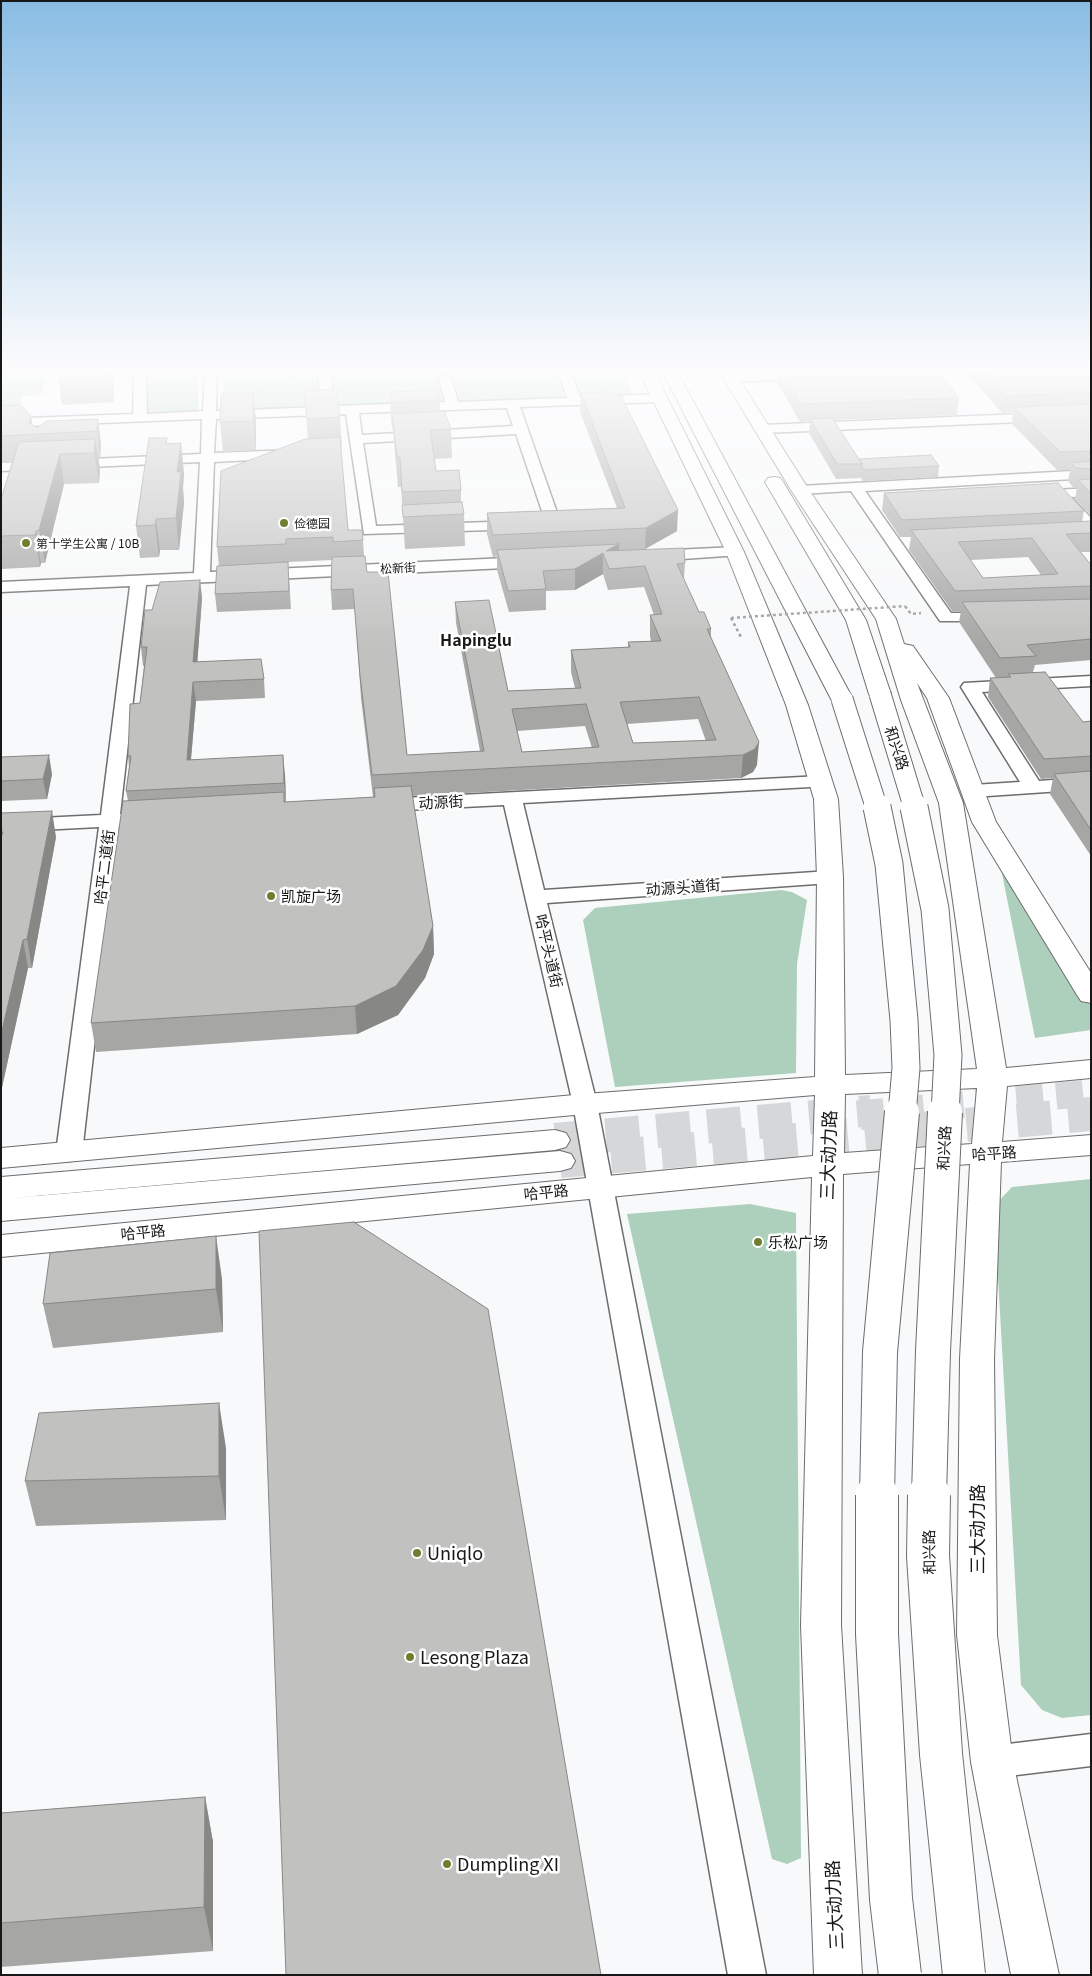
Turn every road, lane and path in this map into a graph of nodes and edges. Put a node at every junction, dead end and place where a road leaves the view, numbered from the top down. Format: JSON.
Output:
{"nodes":[{"id":1,"x":88,"y":463,"type":"edge"},
{"id":2,"x":207,"y":463,"type":"edge"},
{"id":3,"x":357,"y":463,"type":"edge"},
{"id":4,"x":533,"y":463,"type":"edge"},
{"id":5,"x":692,"y":463,"type":"edge"},
{"id":6,"x":718,"y":463,"type":"edge"},
{"id":7,"x":779,"y":463,"type":"edge"},
{"id":8,"x":1,"y":467,"type":"edge"},
{"id":9,"x":766,"y":469,"type":"dead end"},
{"id":10,"x":1091,"y":474,"type":"edge"},
{"id":11,"x":1044,"y":477,"type":"junction"},
{"id":12,"x":856,"y":487,"type":"junction"},
{"id":13,"x":800,"y":490,"type":"junction"},
{"id":14,"x":1091,"y":492,"type":"edge"},
{"id":15,"x":1060,"y":494,"type":"junction"},
{"id":16,"x":1022,"y":496,"type":"edge"},
{"id":17,"x":887,"y":503,"type":"edge"},
{"id":18,"x":868,"y":504,"type":"junction"},
{"id":19,"x":1088,"y":528,"type":"edge"},
{"id":20,"x":916,"y":543,"type":"edge"},
{"id":21,"x":897,"y":544,"type":"junction"},
{"id":22,"x":733,"y":547,"type":"junction"},
{"id":23,"x":838,"y":548,"type":"junction"},
{"id":24,"x":637,"y":556,"type":"edge"},
{"id":25,"x":538,"y":561,"type":"edge"},
{"id":26,"x":202,"y":578,"type":"junction"},
{"id":27,"x":139,"y":581,"type":"junction"},
{"id":28,"x":1,"y":587,"type":"edge"},
{"id":29,"x":916,"y":606,"type":"dead end"},
{"id":30,"x":896,"y":612,"type":"junction"},
{"id":31,"x":1004,"y":616,"type":"edge"},
{"id":32,"x":856,"y":620,"type":"junction"},
{"id":33,"x":742,"y":639,"type":"dead end"},
{"id":34,"x":823,"y":661,"type":"junction"},
{"id":35,"x":1091,"y":681,"type":"edge"},
{"id":36,"x":820,"y":782,"type":"junction"},
{"id":37,"x":1091,"y":783,"type":"edge"},
{"id":38,"x":1033,"y":787,"type":"junction"},
{"id":39,"x":973,"y":791,"type":"junction"},
{"id":40,"x":512,"y":798,"type":"junction"},
{"id":41,"x":365,"y":806,"type":"edge"},
{"id":42,"x":168,"y":817,"type":"edge"},
{"id":43,"x":110,"y":820,"type":"junction"},
{"id":44,"x":1,"y":826,"type":"edge"},
{"id":45,"x":830,"y":877,"type":"junction"},
{"id":46,"x":536,"y":897,"type":"junction"},
{"id":47,"x":1091,"y":996,"type":"edge"},
{"id":48,"x":1091,"y":1069,"type":"edge"},
{"id":49,"x":993,"y":1078,"type":"junction"},
{"id":50,"x":830,"y":1085,"type":"junction"},
{"id":51,"x":585,"y":1104,"type":"junction"},
{"id":52,"x":1091,"y":1146,"type":"edge"},
{"id":53,"x":69,"y":1153,"type":"junction"},
{"id":54,"x":986,"y":1154,"type":"junction"},
{"id":55,"x":1,"y":1158,"type":"edge"},
{"id":56,"x":827,"y":1166,"type":"junction"},
{"id":57,"x":601,"y":1186,"type":"junction"},
{"id":58,"x":1,"y":1188,"type":"edge"},
{"id":59,"x":1,"y":1210,"type":"edge"},
{"id":60,"x":1,"y":1246,"type":"edge"},
{"id":61,"x":1091,"y":1750,"type":"edge"},
{"id":62,"x":992,"y":1762,"type":"junction"},
{"id":63,"x":747,"y":1975,"type":"edge"},
{"id":64,"x":838,"y":1975,"type":"edge"},
{"id":65,"x":900,"y":1975,"type":"edge"},
{"id":66,"x":964,"y":1975,"type":"edge"},
{"id":67,"x":1035,"y":1975,"type":"edge"}],
"edges":[{"from":1,"to":8,"type":"street"},
{"from":2,"to":26,"type":"street"},
{"from":3,"to":4,"type":"street"},
{"from":5,"to":22,"type":"highway"},
{"from":6,"to":34,"type":"highway"},
{"from":7,"to":13,"type":"highway","name":"和兴路"},
{"from":9,"to":32,"type":"highway","name":"和兴路"},
{"from":10,"to":11,"type":"street"},
{"from":11,"to":12,"type":"street"},
{"from":11,"to":15,"type":"street"},
{"from":12,"to":13,"type":"street"},
{"from":12,"to":18,"type":"street"},
{"from":13,"to":23,"type":"highway","name":"和兴路"},
{"from":14,"to":15,"type":"street"},
{"from":15,"to":16,"type":"street"},
{"from":15,"to":19,"type":"street"},
{"from":17,"to":18,"type":"street"},
{"from":18,"to":21,"type":"street"},
{"from":20,"to":21,"type":"street"},
{"from":21,"to":31,"type":"street"},
{"from":22,"to":24,"type":"street"},
{"from":22,"to":34,"type":"highway"},
{"from":22,"to":36,"type":"highway"},
{"from":23,"to":30,"type":"highway","name":"和兴路"},
{"from":23,"to":32,"type":"highway"},
{"from":25,"to":26,"type":"street","name":"松新街"},
{"from":26,"to":27,"type":"street","name":"松新街"},
{"from":27,"to":28,"type":"street","name":"松新街"},
{"from":27,"to":43,"type":"street","name":"哈平二道街"},
{"from":29,"to":30,"type":"path"},
{"from":30,"to":33,"type":"path","bridge":true},
{"from":30,"to":39,"type":"highway","name":"和兴路"},
{"from":30,"to":49,"type":"highway","name":"和兴路"},
{"from":32,"to":66,"type":"highway","name":"和兴路","bridge":true},
{"from":34,"to":65,"type":"highway","bridge":true},
{"from":35,"to":38,"type":"street"},
{"from":36,"to":40,"type":"street","name":"动源街"},
{"from":36,"to":45,"type":"highway"},
{"from":37,"to":38,"type":"street"},
{"from":38,"to":39,"type":"street"},
{"from":39,"to":47,"type":"highway","name":"和兴路"},
{"from":40,"to":41,"type":"street","name":"动源街"},
{"from":40,"to":46,"type":"street","name":"哈平头道街"},
{"from":42,"to":43,"type":"street"},
{"from":43,"to":44,"type":"street"},
{"from":43,"to":53,"type":"street","name":"哈平二道街"},
{"from":45,"to":46,"type":"street","name":"动源头道街"},
{"from":45,"to":50,"type":"highway"},
{"from":46,"to":51,"type":"street","name":"哈平头道街"},
{"from":48,"to":49,"type":"highway"},
{"from":49,"to":50,"type":"highway"},
{"from":49,"to":54,"type":"highway","name":"三大动力路"},
{"from":50,"to":51,"type":"highway"},
{"from":50,"to":56,"type":"highway","name":"三大动力路"},
{"from":51,"to":53,"type":"highway"},
{"from":51,"to":57,"type":"street","name":"哈平头道街"},
{"from":52,"to":54,"type":"highway","name":"哈平路"},
{"from":53,"to":55,"type":"highway"},
{"from":54,"to":56,"type":"highway","name":"哈平路"},
{"from":54,"to":62,"type":"highway","name":"三大动力路"},
{"from":56,"to":57,"type":"highway","name":"哈平路"},
{"from":56,"to":64,"type":"highway","name":"三大动力路"},
{"from":57,"to":60,"type":"highway","name":"哈平路"},
{"from":57,"to":63,"type":"street","name":"哈平头道街"},
{"from":58,"to":59,"type":"highway","name":"哈平路"},
{"from":61,"to":62,"type":"street"},
{"from":62,"to":67,"type":"highway","name":"三大动力路"}]}
